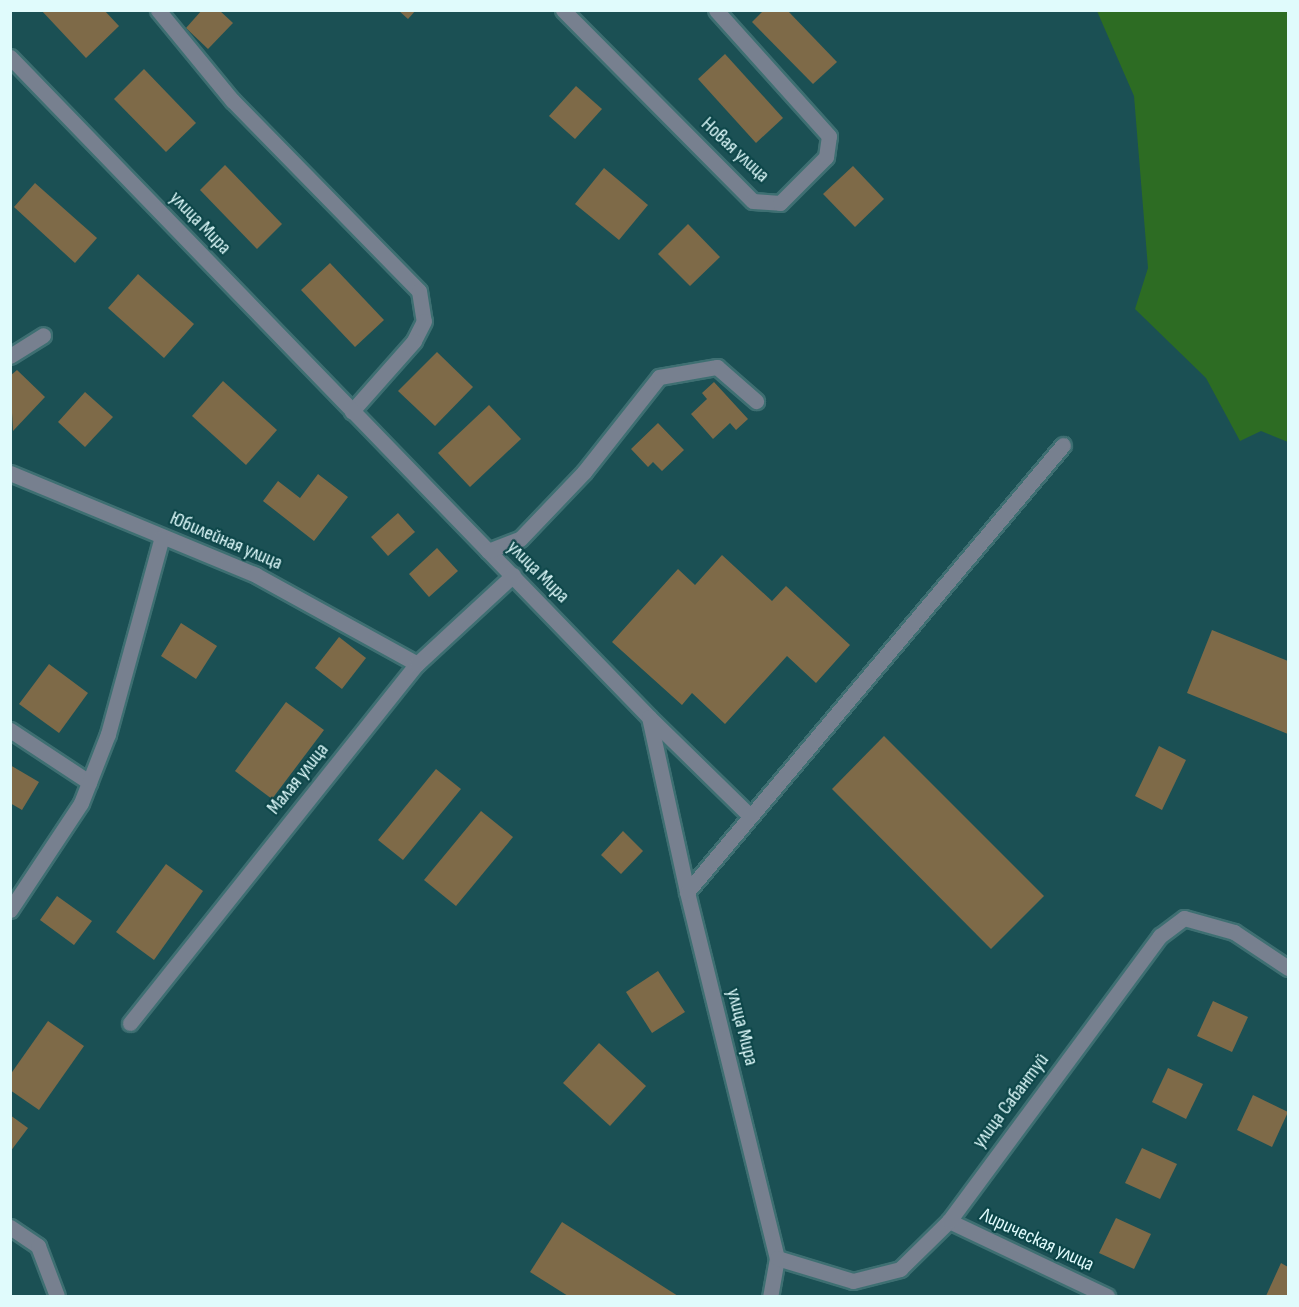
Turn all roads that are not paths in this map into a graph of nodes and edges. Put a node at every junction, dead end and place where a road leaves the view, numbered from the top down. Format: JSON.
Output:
{"nodes":[{"id":1,"x":158,"y":10,"type":"edge"},
{"id":2,"x":563,"y":10,"type":"edge"},
{"id":3,"x":716,"y":10,"type":"edge"},
{"id":4,"x":10,"y":57,"type":"edge"},
{"id":5,"x":43,"y":335,"type":"dead end"},
{"id":6,"x":10,"y":356,"type":"edge"},
{"id":7,"x":756,"y":400,"type":"dead end"},
{"id":8,"x":352,"y":411,"type":"junction"},
{"id":9,"x":1063,"y":445,"type":"dead end"},
{"id":10,"x":10,"y":473,"type":"edge"},
{"id":11,"x":162,"y":537,"type":"junction"},
{"id":12,"x":488,"y":551,"type":"junction"},
{"id":13,"x":513,"y":575,"type":"junction"},
{"id":14,"x":417,"y":664,"type":"junction"},
{"id":15,"x":649,"y":717,"type":"junction"},
{"id":16,"x":10,"y":730,"type":"edge"},
{"id":17,"x":89,"y":782,"type":"junction"},
{"id":18,"x":750,"y":816,"type":"junction"},
{"id":19,"x":687,"y":892,"type":"junction"},
{"id":20,"x":10,"y":910,"type":"edge"},
{"id":21,"x":1288,"y":968,"type":"edge"},
{"id":22,"x":130,"y":1023,"type":"dead end"},
{"id":23,"x":949,"y":1221,"type":"junction"},
{"id":24,"x":10,"y":1227,"type":"edge"},
{"id":25,"x":777,"y":1258,"type":"junction"},
{"id":26,"x":57,"y":1296,"type":"edge"},
{"id":27,"x":770,"y":1296,"type":"edge"},
{"id":28,"x":1107,"y":1296,"type":"edge"}],
"edges":[{"from":1,"to":8,"type":"street"},
{"from":2,"to":3,"type":"street","name":"Новая улица"},
{"from":4,"to":8,"type":"street","name":"улица Мира"},
{"from":5,"to":6,"type":"street"},
{"from":7,"to":12,"type":"street"},
{"from":8,"to":12,"type":"street","name":"улица Мира"},
{"from":9,"to":18,"type":"street"},
{"from":10,"to":11,"type":"street","name":"Юбилейная улица"},
{"from":11,"to":14,"type":"street","name":"Юбилейная улица"},
{"from":11,"to":17,"type":"street"},
{"from":12,"to":13,"type":"street","name":"улица Мира"},
{"from":13,"to":14,"type":"street","name":"Малая улица"},
{"from":13,"to":15,"type":"street","name":"улица Мира"},
{"from":14,"to":22,"type":"street","name":"Малая улица"},
{"from":15,"to":18,"type":"street"},
{"from":15,"to":19,"type":"street","name":"улица Мира"},
{"from":16,"to":17,"type":"street"},
{"from":17,"to":20,"type":"street"},
{"from":18,"to":19,"type":"street"},
{"from":19,"to":25,"type":"street","name":"улица Мира"},
{"from":21,"to":23,"type":"street","name":"улица Сабантуй"},
{"from":23,"to":25,"type":"street","name":"улица Сабантуй"},
{"from":23,"to":28,"type":"street","name":"Лирическая улица"},
{"from":24,"to":26,"type":"street"},
{"from":25,"to":27,"type":"street"}]}
